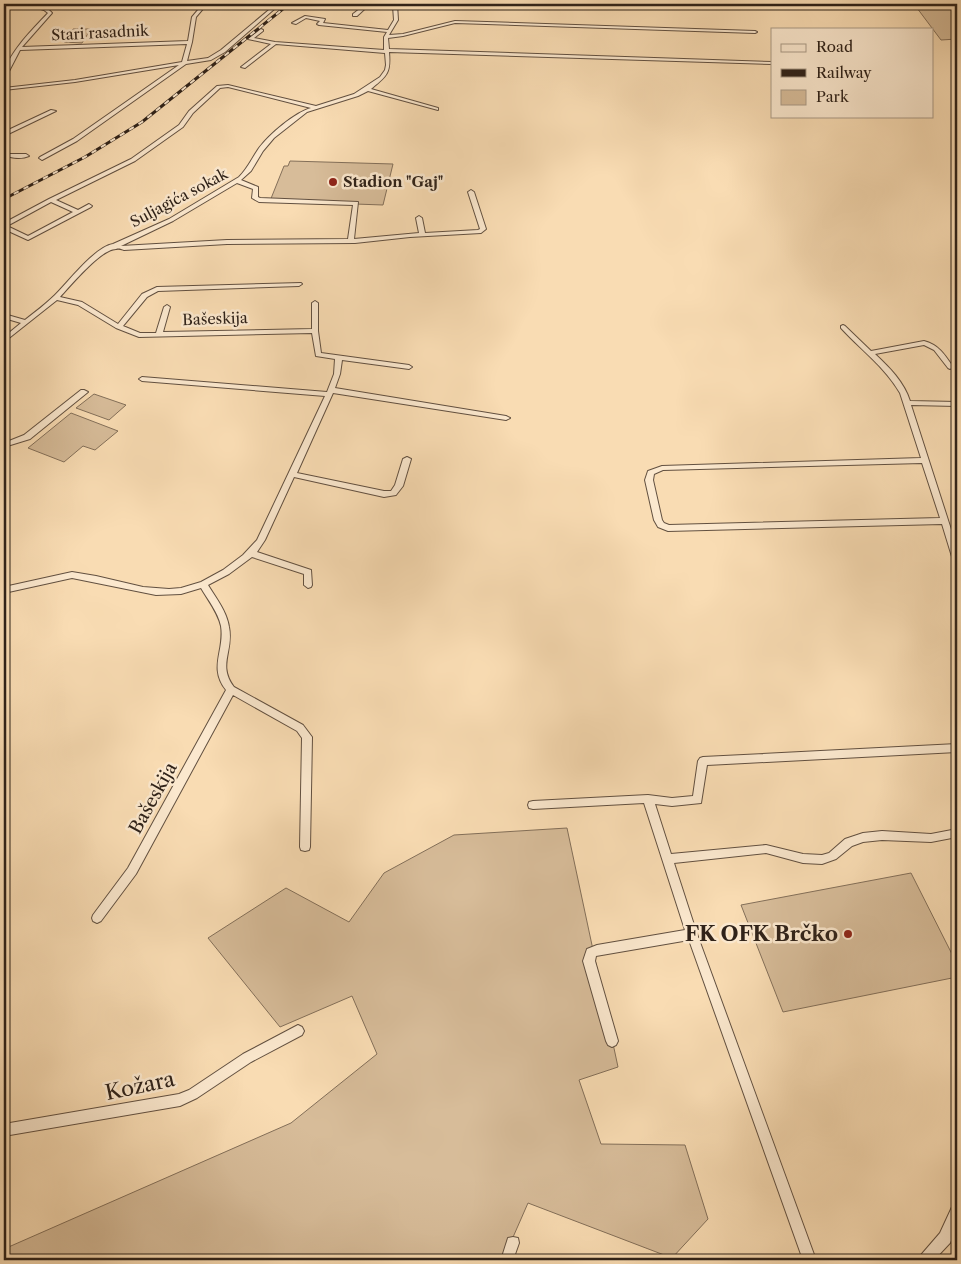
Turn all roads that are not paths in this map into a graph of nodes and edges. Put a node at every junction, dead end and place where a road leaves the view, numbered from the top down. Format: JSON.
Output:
{"nodes":[{"id":1,"x":9,"y":4,"type":"edge"},
{"id":2,"x":27,"y":4,"type":"edge"},
{"id":3,"x":205,"y":4,"type":"edge"},
{"id":4,"x":278,"y":4,"type":"edge"},
{"id":5,"x":368,"y":4,"type":"edge"},
{"id":6,"x":380,"y":4,"type":"edge"},
{"id":7,"x":394,"y":4,"type":"edge"},
{"id":8,"x":4,"y":7,"type":"edge"},
{"id":9,"x":355,"y":15,"type":"dead end"},
{"id":10,"x":294,"y":24,"type":"dead end"},
{"id":11,"x":261,"y":30,"type":"dead end"},
{"id":12,"x":755,"y":32,"type":"dead end"},
{"id":13,"x":387,"y":34,"type":"junction"},
{"id":14,"x":190,"y":42,"type":"junction"},
{"id":15,"x":275,"y":43,"type":"junction"},
{"id":16,"x":18,"y":49,"type":"junction"},
{"id":17,"x":386,"y":51,"type":"junction"},
{"id":18,"x":771,"y":63,"type":"edge"},
{"id":19,"x":184,"y":64,"type":"junction"},
{"id":20,"x":243,"y":67,"type":"dead end"},
{"id":21,"x":4,"y":77,"type":"edge"},
{"id":22,"x":4,"y":89,"type":"edge"},
{"id":23,"x":367,"y":89,"type":"junction"},
{"id":24,"x":316,"y":107,"type":"junction"},
{"id":25,"x":436,"y":109,"type":"dead end"},
{"id":26,"x":53,"y":111,"type":"dead end"},
{"id":27,"x":4,"y":134,"type":"edge"},
{"id":28,"x":4,"y":152,"type":"edge"},
{"id":29,"x":26,"y":156,"type":"dead end"},
{"id":30,"x":42,"y":158,"type":"dead end"},
{"id":31,"x":237,"y":181,"type":"junction"},
{"id":32,"x":471,"y":192,"type":"dead end"},
{"id":33,"x":51,"y":200,"type":"junction"},
{"id":34,"x":89,"y":206,"type":"dead end"},
{"id":35,"x":78,"y":212,"type":"junction"},
{"id":36,"x":420,"y":218,"type":"dead end"},
{"id":37,"x":4,"y":226,"type":"edge"},
{"id":38,"x":422,"y":235,"type":"junction"},
{"id":39,"x":351,"y":241,"type":"junction"},
{"id":40,"x":112,"y":246,"type":"junction"},
{"id":41,"x":299,"y":284,"type":"dead end"},
{"id":42,"x":56,"y":298,"type":"junction"},
{"id":43,"x":315,"y":302,"type":"dead end"},
{"id":44,"x":167,"y":307,"type":"dead end"},
{"id":45,"x":4,"y":316,"type":"edge"},
{"id":46,"x":24,"y":322,"type":"junction"},
{"id":47,"x":118,"y":326,"type":"junction"},
{"id":48,"x":843,"y":327,"type":"dead end"},
{"id":49,"x":315,"y":331,"type":"junction"},
{"id":50,"x":159,"y":335,"type":"junction"},
{"id":51,"x":4,"y":340,"type":"edge"},
{"id":52,"x":870,"y":353,"type":"junction"},
{"id":53,"x":339,"y":357,"type":"junction"},
{"id":54,"x":409,"y":367,"type":"dead end"},
{"id":55,"x":950,"y":367,"type":"dead end"},
{"id":56,"x":142,"y":379,"type":"dead end"},
{"id":57,"x":84,"y":392,"type":"dead end"},
{"id":58,"x":330,"y":392,"type":"junction"},
{"id":59,"x":908,"y":402,"type":"junction"},
{"id":60,"x":957,"y":404,"type":"edge"},
{"id":61,"x":506,"y":418,"type":"dead end"},
{"id":62,"x":4,"y":445,"type":"edge"},
{"id":63,"x":407,"y":460,"type":"dead end"},
{"id":64,"x":926,"y":460,"type":"junction"},
{"id":65,"x":292,"y":474,"type":"junction"},
{"id":66,"x":944,"y":521,"type":"junction"},
{"id":67,"x":250,"y":552,"type":"junction"},
{"id":68,"x":957,"y":560,"type":"edge"},
{"id":69,"x":204,"y":585,"type":"junction"},
{"id":70,"x":308,"y":585,"type":"dead end"},
{"id":71,"x":4,"y":590,"type":"edge"},
{"id":72,"x":231,"y":690,"type":"junction"},
{"id":73,"x":957,"y":748,"type":"edge"},
{"id":74,"x":648,"y":799,"type":"junction"},
{"id":75,"x":533,"y":805,"type":"dead end"},
{"id":76,"x":957,"y":834,"type":"edge"},
{"id":77,"x":305,"y":847,"type":"dead end"},
{"id":78,"x":668,"y":859,"type":"junction"},
{"id":79,"x":97,"y":918,"type":"dead end"},
{"id":80,"x":692,"y":934,"type":"junction"},
{"id":81,"x":298,"y":1032,"type":"dead end"},
{"id":82,"x":612,"y":1041,"type":"dead end"},
{"id":83,"x":4,"y":1130,"type":"edge"},
{"id":84,"x":957,"y":1212,"type":"edge"},
{"id":85,"x":514,"y":1243,"type":"dead end"},
{"id":86,"x":507,"y":1260,"type":"edge"},
{"id":87,"x":810,"y":1260,"type":"edge"},
{"id":88,"x":926,"y":1260,"type":"edge"}],
"edges":[{"from":1,"to":8,"type":"street"},
{"from":2,"to":16,"type":"street"},
{"from":3,"to":14,"type":"street"},
{"from":4,"to":19,"type":"street"},
{"from":5,"to":9,"type":"street"},
{"from":6,"to":7,"type":"street"},
{"from":7,"to":13,"type":"street","name":"Suljagića sokak"},
{"from":10,"to":13,"type":"street"},
{"from":11,"to":15,"type":"street"},
{"from":12,"to":13,"type":"street"},
{"from":13,"to":17,"type":"street","name":"Suljagića sokak"},
{"from":14,"to":16,"type":"street","name":"Stari rasadnik"},
{"from":14,"to":19,"type":"street"},
{"from":15,"to":17,"type":"street"},
{"from":15,"to":20,"type":"street"},
{"from":16,"to":21,"type":"street"},
{"from":17,"to":18,"type":"street"},
{"from":17,"to":23,"type":"street","name":"Suljagića sokak"},
{"from":19,"to":22,"type":"street"},
{"from":19,"to":30,"type":"street"},
{"from":23,"to":24,"type":"street","name":"Suljagića sokak"},
{"from":23,"to":25,"type":"street"},
{"from":24,"to":31,"type":"street","name":"Suljagića sokak"},
{"from":24,"to":33,"type":"street","name":"Suljagića sokak"},
{"from":26,"to":27,"type":"street"},
{"from":28,"to":29,"type":"street"},
{"from":31,"to":39,"type":"street"},
{"from":31,"to":40,"type":"street","name":"Suljagića sokak"},
{"from":32,"to":38,"type":"street"},
{"from":33,"to":35,"type":"street"},
{"from":33,"to":37,"type":"street","name":"Suljagića sokak"},
{"from":34,"to":35,"type":"street","name":"Suljagića sokak"},
{"from":35,"to":37,"type":"street","name":"Suljagića sokak"},
{"from":36,"to":38,"type":"street"},
{"from":38,"to":39,"type":"street"},
{"from":39,"to":40,"type":"street"},
{"from":40,"to":42,"type":"street","name":"Suljagića sokak"},
{"from":41,"to":47,"type":"street","name":"Bašeskija"},
{"from":42,"to":46,"type":"street","name":"Suljagića sokak"},
{"from":42,"to":47,"type":"street","name":"Bašeskija"},
{"from":43,"to":49,"type":"street"},
{"from":44,"to":50,"type":"street"},
{"from":45,"to":46,"type":"street"},
{"from":46,"to":51,"type":"street","name":"Suljagića sokak"},
{"from":47,"to":50,"type":"street","name":"Bašeskija"},
{"from":48,"to":52,"type":"street"},
{"from":49,"to":50,"type":"street","name":"Bašeskija"},
{"from":49,"to":53,"type":"street"},
{"from":52,"to":55,"type":"street"},
{"from":52,"to":59,"type":"street"},
{"from":53,"to":54,"type":"street"},
{"from":53,"to":58,"type":"street"},
{"from":56,"to":58,"type":"street"},
{"from":57,"to":62,"type":"street"},
{"from":58,"to":61,"type":"street"},
{"from":58,"to":65,"type":"street"},
{"from":59,"to":60,"type":"street"},
{"from":59,"to":64,"type":"street"},
{"from":63,"to":65,"type":"street"},
{"from":64,"to":66,"type":"street"},
{"from":64,"to":66,"type":"street"},
{"from":65,"to":67,"type":"street"},
{"from":66,"to":68,"type":"street"},
{"from":67,"to":69,"type":"street"},
{"from":67,"to":70,"type":"street"},
{"from":69,"to":71,"type":"street"},
{"from":69,"to":72,"type":"street"},
{"from":72,"to":77,"type":"street"},
{"from":72,"to":79,"type":"street","name":"Bašeskija"},
{"from":73,"to":74,"type":"street"},
{"from":74,"to":75,"type":"street"},
{"from":74,"to":78,"type":"street"},
{"from":76,"to":78,"type":"street"},
{"from":78,"to":80,"type":"street"},
{"from":80,"to":82,"type":"street"},
{"from":80,"to":87,"type":"street"},
{"from":81,"to":83,"type":"street","name":"Kožara"},
{"from":84,"to":88,"type":"street"},
{"from":85,"to":86,"type":"street"}]}
